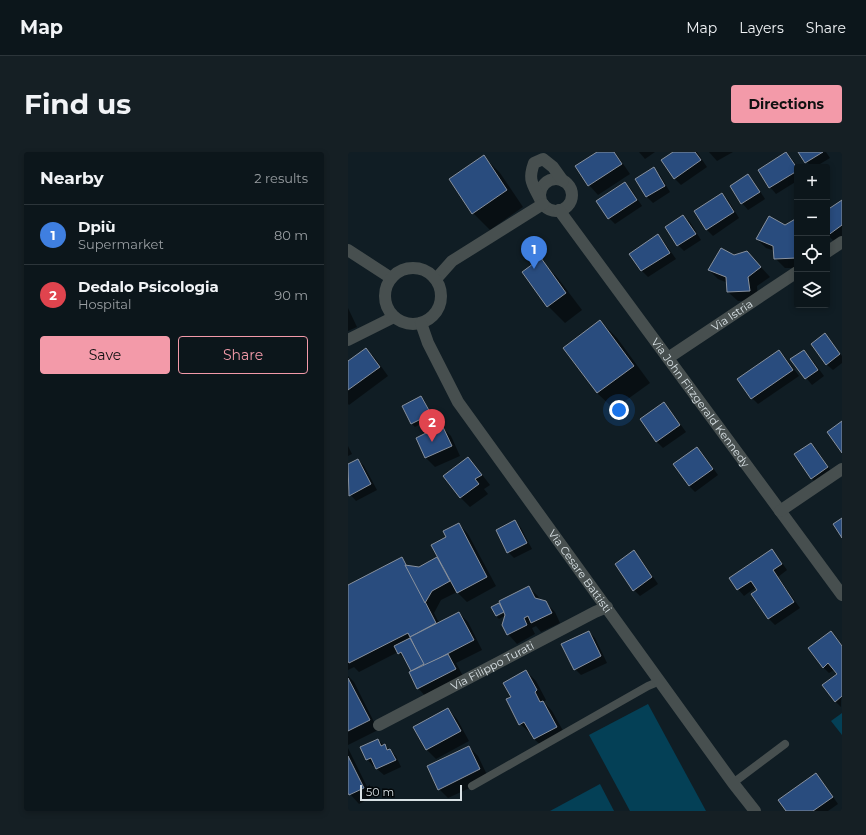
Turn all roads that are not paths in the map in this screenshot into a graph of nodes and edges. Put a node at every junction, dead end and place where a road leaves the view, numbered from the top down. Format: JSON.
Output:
{"nodes":[{"id":1,"x":547,"y":156,"type":"edge"},
{"id":2,"x":564,"y":181,"type":"junction"},
{"id":3,"x":542,"y":201,"type":"junction"},
{"id":4,"x":560,"y":210,"type":"junction"},
{"id":5,"x":842,"y":242,"type":"edge"},
{"id":6,"x":348,"y":250,"type":"edge"},
{"id":7,"x":830,"y":250,"type":"edge"},
{"id":8,"x":794,"y":274,"type":"edge"},
{"id":9,"x":391,"y":278,"type":"junction"},
{"id":10,"x":436,"y":279,"type":"junction"},
{"id":11,"x":394,"y":317,"type":"junction"},
{"id":12,"x":421,"y":323,"type":"junction"},
{"id":13,"x":348,"y":340,"type":"edge"},
{"id":14,"x":668,"y":358,"type":"junction"},
{"id":15,"x":842,"y":469,"type":"edge"},
{"id":16,"x":780,"y":511,"type":"junction"},
{"id":17,"x":842,"y":595,"type":"edge"},
{"id":18,"x":607,"y":607,"type":"junction"},
{"id":19,"x":660,"y":681,"type":"junction"},
{"id":20,"x":379,"y":725,"type":"dead end"},
{"id":21,"x":785,"y":744,"type":"dead end"},
{"id":22,"x":733,"y":783,"type":"junction"},
{"id":23,"x":472,"y":786,"type":"dead end"},
{"id":24,"x":755,"y":811,"type":"edge"}],
"edges":[{"from":1,"to":2,"type":"street"},
{"from":1,"to":3,"type":"street"},
{"from":2,"to":3,"type":"street"},
{"from":2,"to":4,"type":"street"},
{"from":3,"to":4,"type":"street"},
{"from":3,"to":10,"type":"street"},
{"from":4,"to":14,"type":"street","name":"Via John Fitzgerald Kennedy"},
{"from":5,"to":7,"type":"street"},
{"from":6,"to":9,"type":"street"},
{"from":8,"to":14,"type":"street","name":"Via Istria"},
{"from":9,"to":10,"type":"street"},
{"from":9,"to":11,"type":"street"},
{"from":10,"to":12,"type":"street"},
{"from":11,"to":12,"type":"street"},
{"from":11,"to":13,"type":"street"},
{"from":12,"to":18,"type":"street","name":"Via Cesare Battisti"},
{"from":14,"to":16,"type":"street","name":"Via John Fitzgerald Kennedy"},
{"from":15,"to":16,"type":"street"},
{"from":16,"to":17,"type":"street","name":"Via John Fitzgerald Kennedy"},
{"from":18,"to":19,"type":"street","name":"Via Cesare Battisti"},
{"from":18,"to":20,"type":"street","name":"Via Filippo Turati"},
{"from":19,"to":22,"type":"street","name":"Via Cesare Battisti"},
{"from":19,"to":23,"type":"lane"},
{"from":21,"to":22,"type":"lane"},
{"from":22,"to":24,"type":"street","name":"Via Cesare Battisti"}]}
